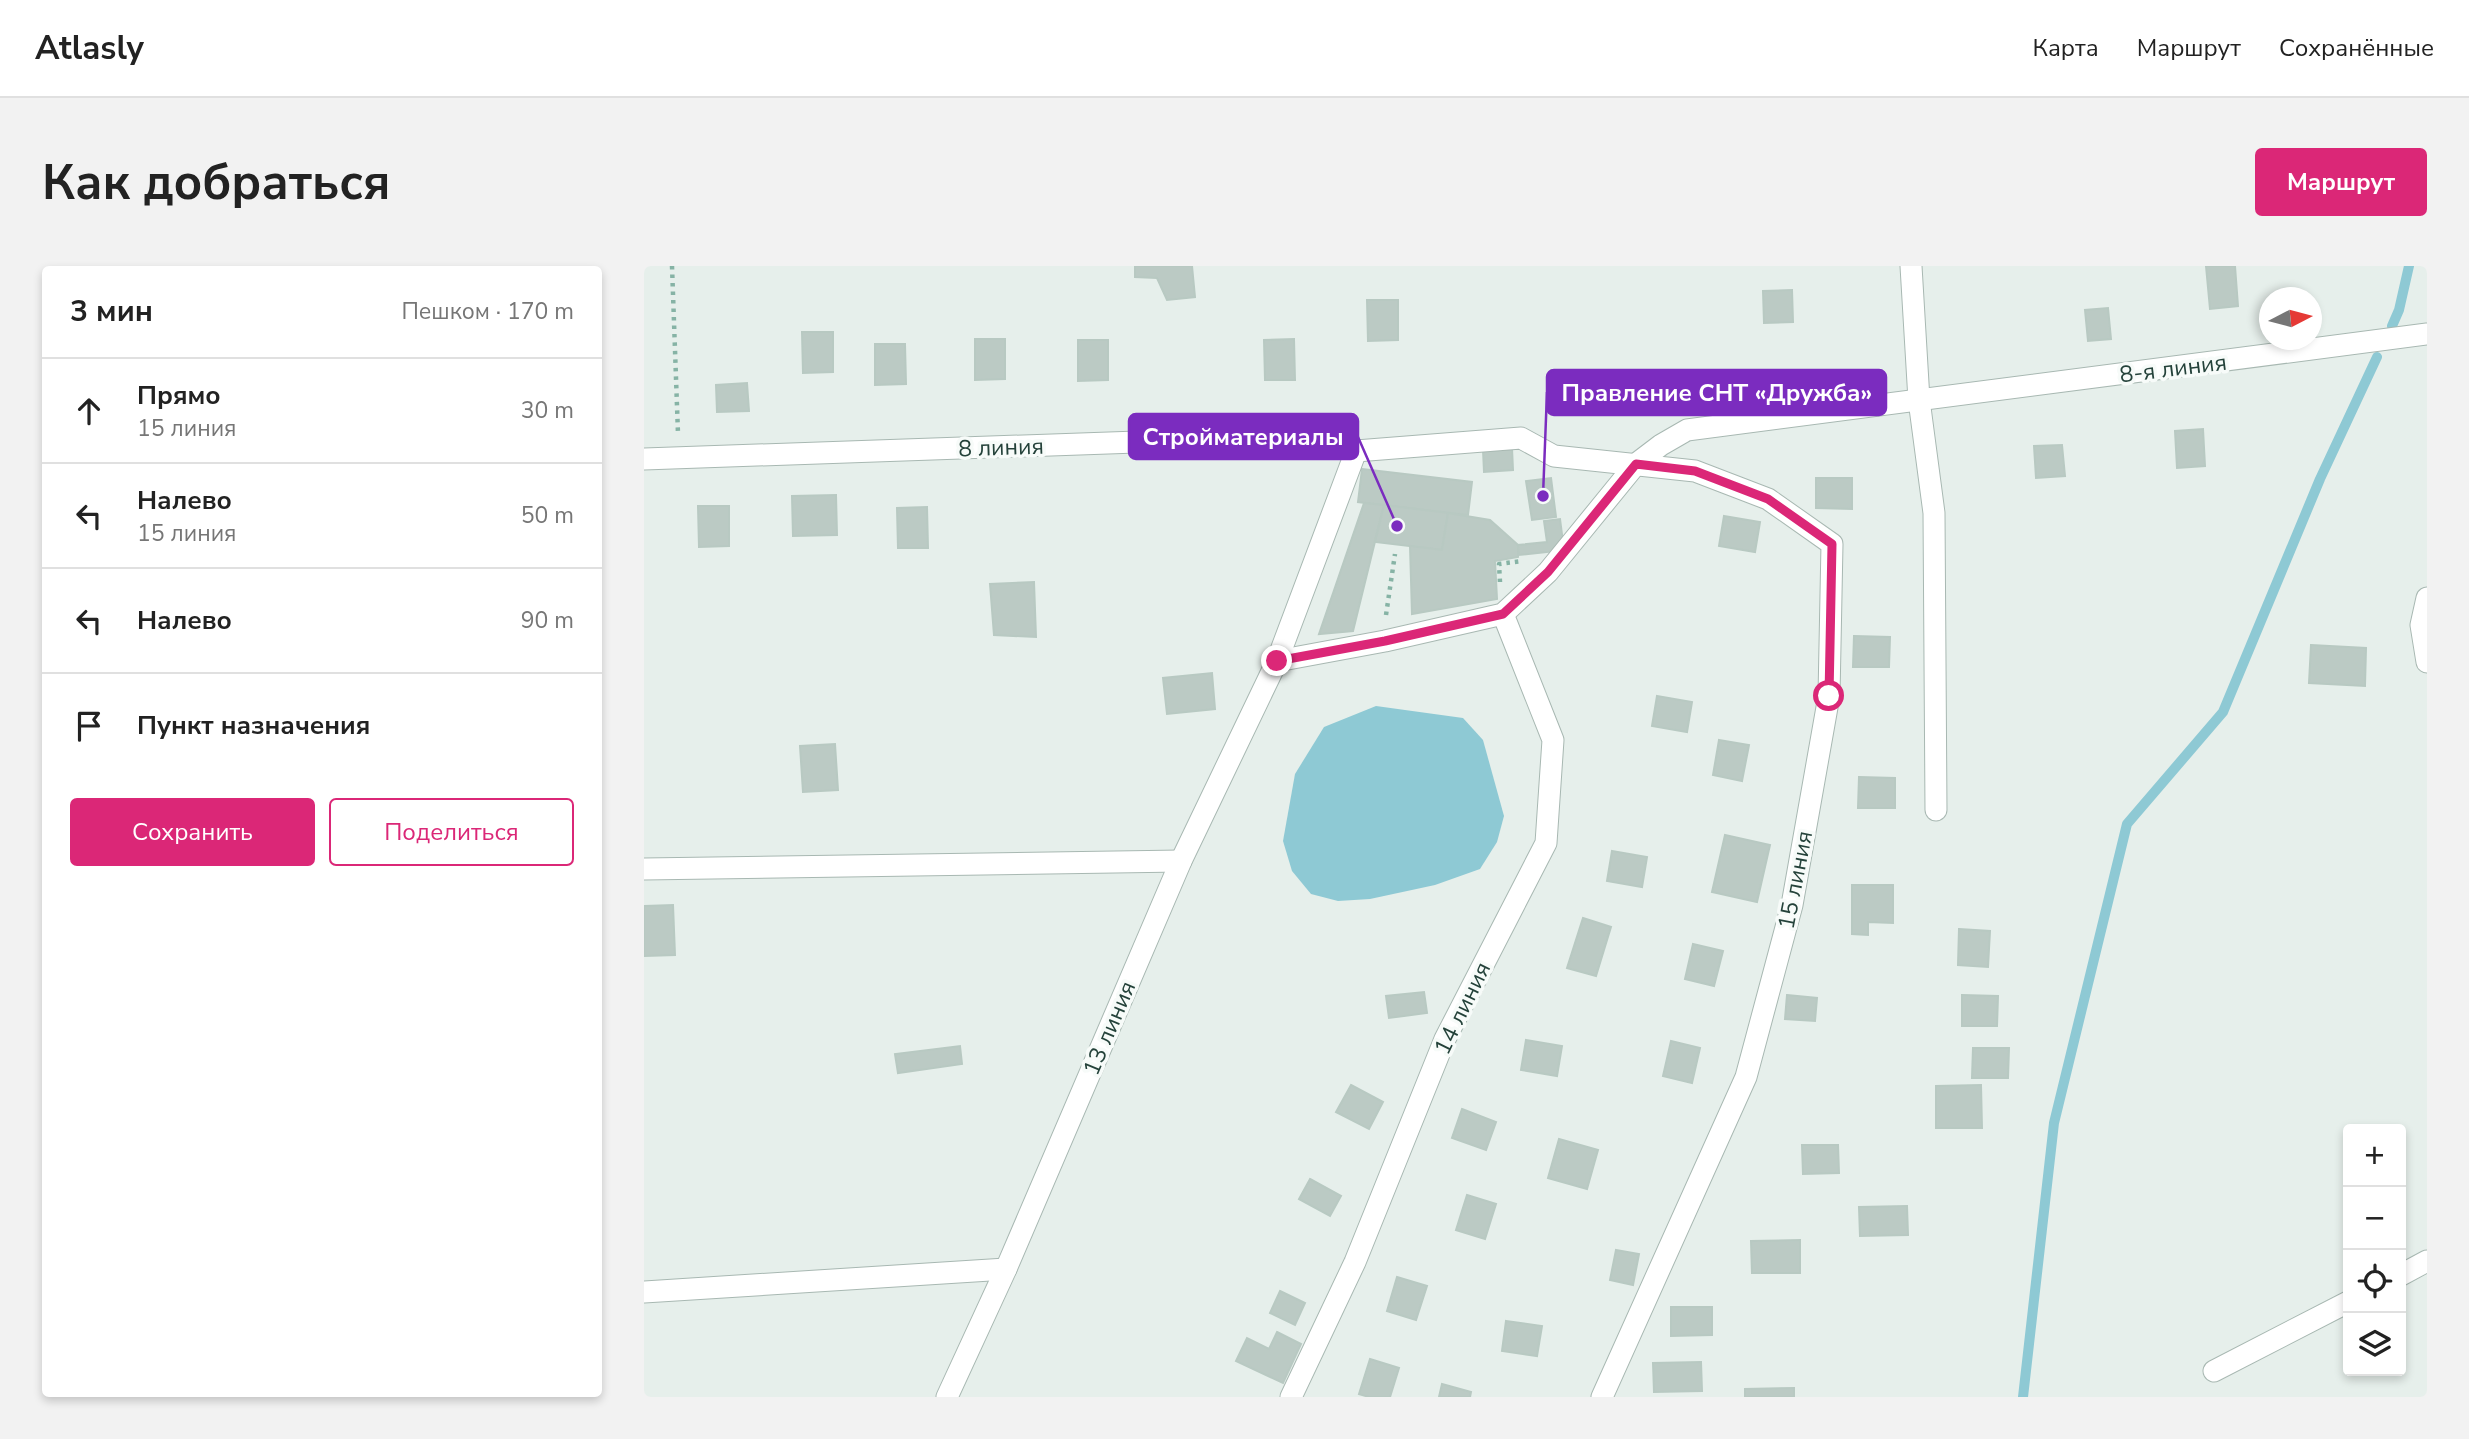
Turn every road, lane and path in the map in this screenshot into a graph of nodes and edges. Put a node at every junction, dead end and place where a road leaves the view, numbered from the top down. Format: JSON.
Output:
{"nodes":[{"id":1,"x":671,"y":266,"type":"edge"},
{"id":2,"x":1911,"y":266,"type":"edge"},
{"id":3,"x":2427,"y":334,"type":"edge"},
{"id":4,"x":1919,"y":400,"type":"junction"},
{"id":5,"x":1356,"y":451,"type":"junction"},
{"id":6,"x":644,"y":459,"type":"edge"},
{"id":7,"x":679,"y":459,"type":"junction"},
{"id":8,"x":1636,"y":464,"type":"junction"},
{"id":9,"x":1395,"y":554,"type":"dead end"},
{"id":10,"x":2427,"y":598,"type":"edge"},
{"id":11,"x":1503,"y":614,"type":"junction"},
{"id":12,"x":1385,"y":641,"type":"junction"},
{"id":13,"x":1277,"y":661,"type":"junction"},
{"id":14,"x":2427,"y":662,"type":"edge"},
{"id":15,"x":1936,"y":810,"type":"dead end"},
{"id":16,"x":1181,"y":860,"type":"junction"},
{"id":17,"x":644,"y":869,"type":"edge"},
{"id":18,"x":2427,"y":1261,"type":"edge"},
{"id":19,"x":1006,"y":1269,"type":"junction"},
{"id":20,"x":2406,"y":1272,"type":"edge"},
{"id":21,"x":644,"y":1292,"type":"edge"},
{"id":22,"x":2343,"y":1305,"type":"edge"},
{"id":23,"x":2214,"y":1371,"type":"dead end"},
{"id":24,"x":947,"y":1397,"type":"edge"},
{"id":25,"x":1291,"y":1397,"type":"edge"},
{"id":26,"x":1602,"y":1397,"type":"edge"}],
"edges":[{"from":1,"to":7,"type":"path"},
{"from":2,"to":4,"type":"street"},
{"from":3,"to":4,"type":"street","name":"8-я линия"},
{"from":4,"to":8,"type":"street","name":"8-я линия"},
{"from":4,"to":15,"type":"street"},
{"from":5,"to":7,"type":"street","name":"8 линия"},
{"from":5,"to":8,"type":"street"},
{"from":5,"to":13,"type":"street","name":"13 линия"},
{"from":6,"to":7,"type":"street","name":"8 линия"},
{"from":8,"to":11,"type":"street","name":"8-я линия"},
{"from":8,"to":26,"type":"street","name":"15 линия"},
{"from":9,"to":12,"type":"path"},
{"from":10,"to":14,"type":"street"},
{"from":11,"to":12,"type":"street"},
{"from":11,"to":25,"type":"street","name":"14 линия"},
{"from":12,"to":13,"type":"street"},
{"from":13,"to":16,"type":"street","name":"13 линия"},
{"from":16,"to":17,"type":"street"},
{"from":16,"to":19,"type":"street","name":"13 линия"},
{"from":18,"to":20,"type":"street"},
{"from":19,"to":21,"type":"street"},
{"from":19,"to":24,"type":"street","name":"13 линия"},
{"from":22,"to":23,"type":"street"}]}
